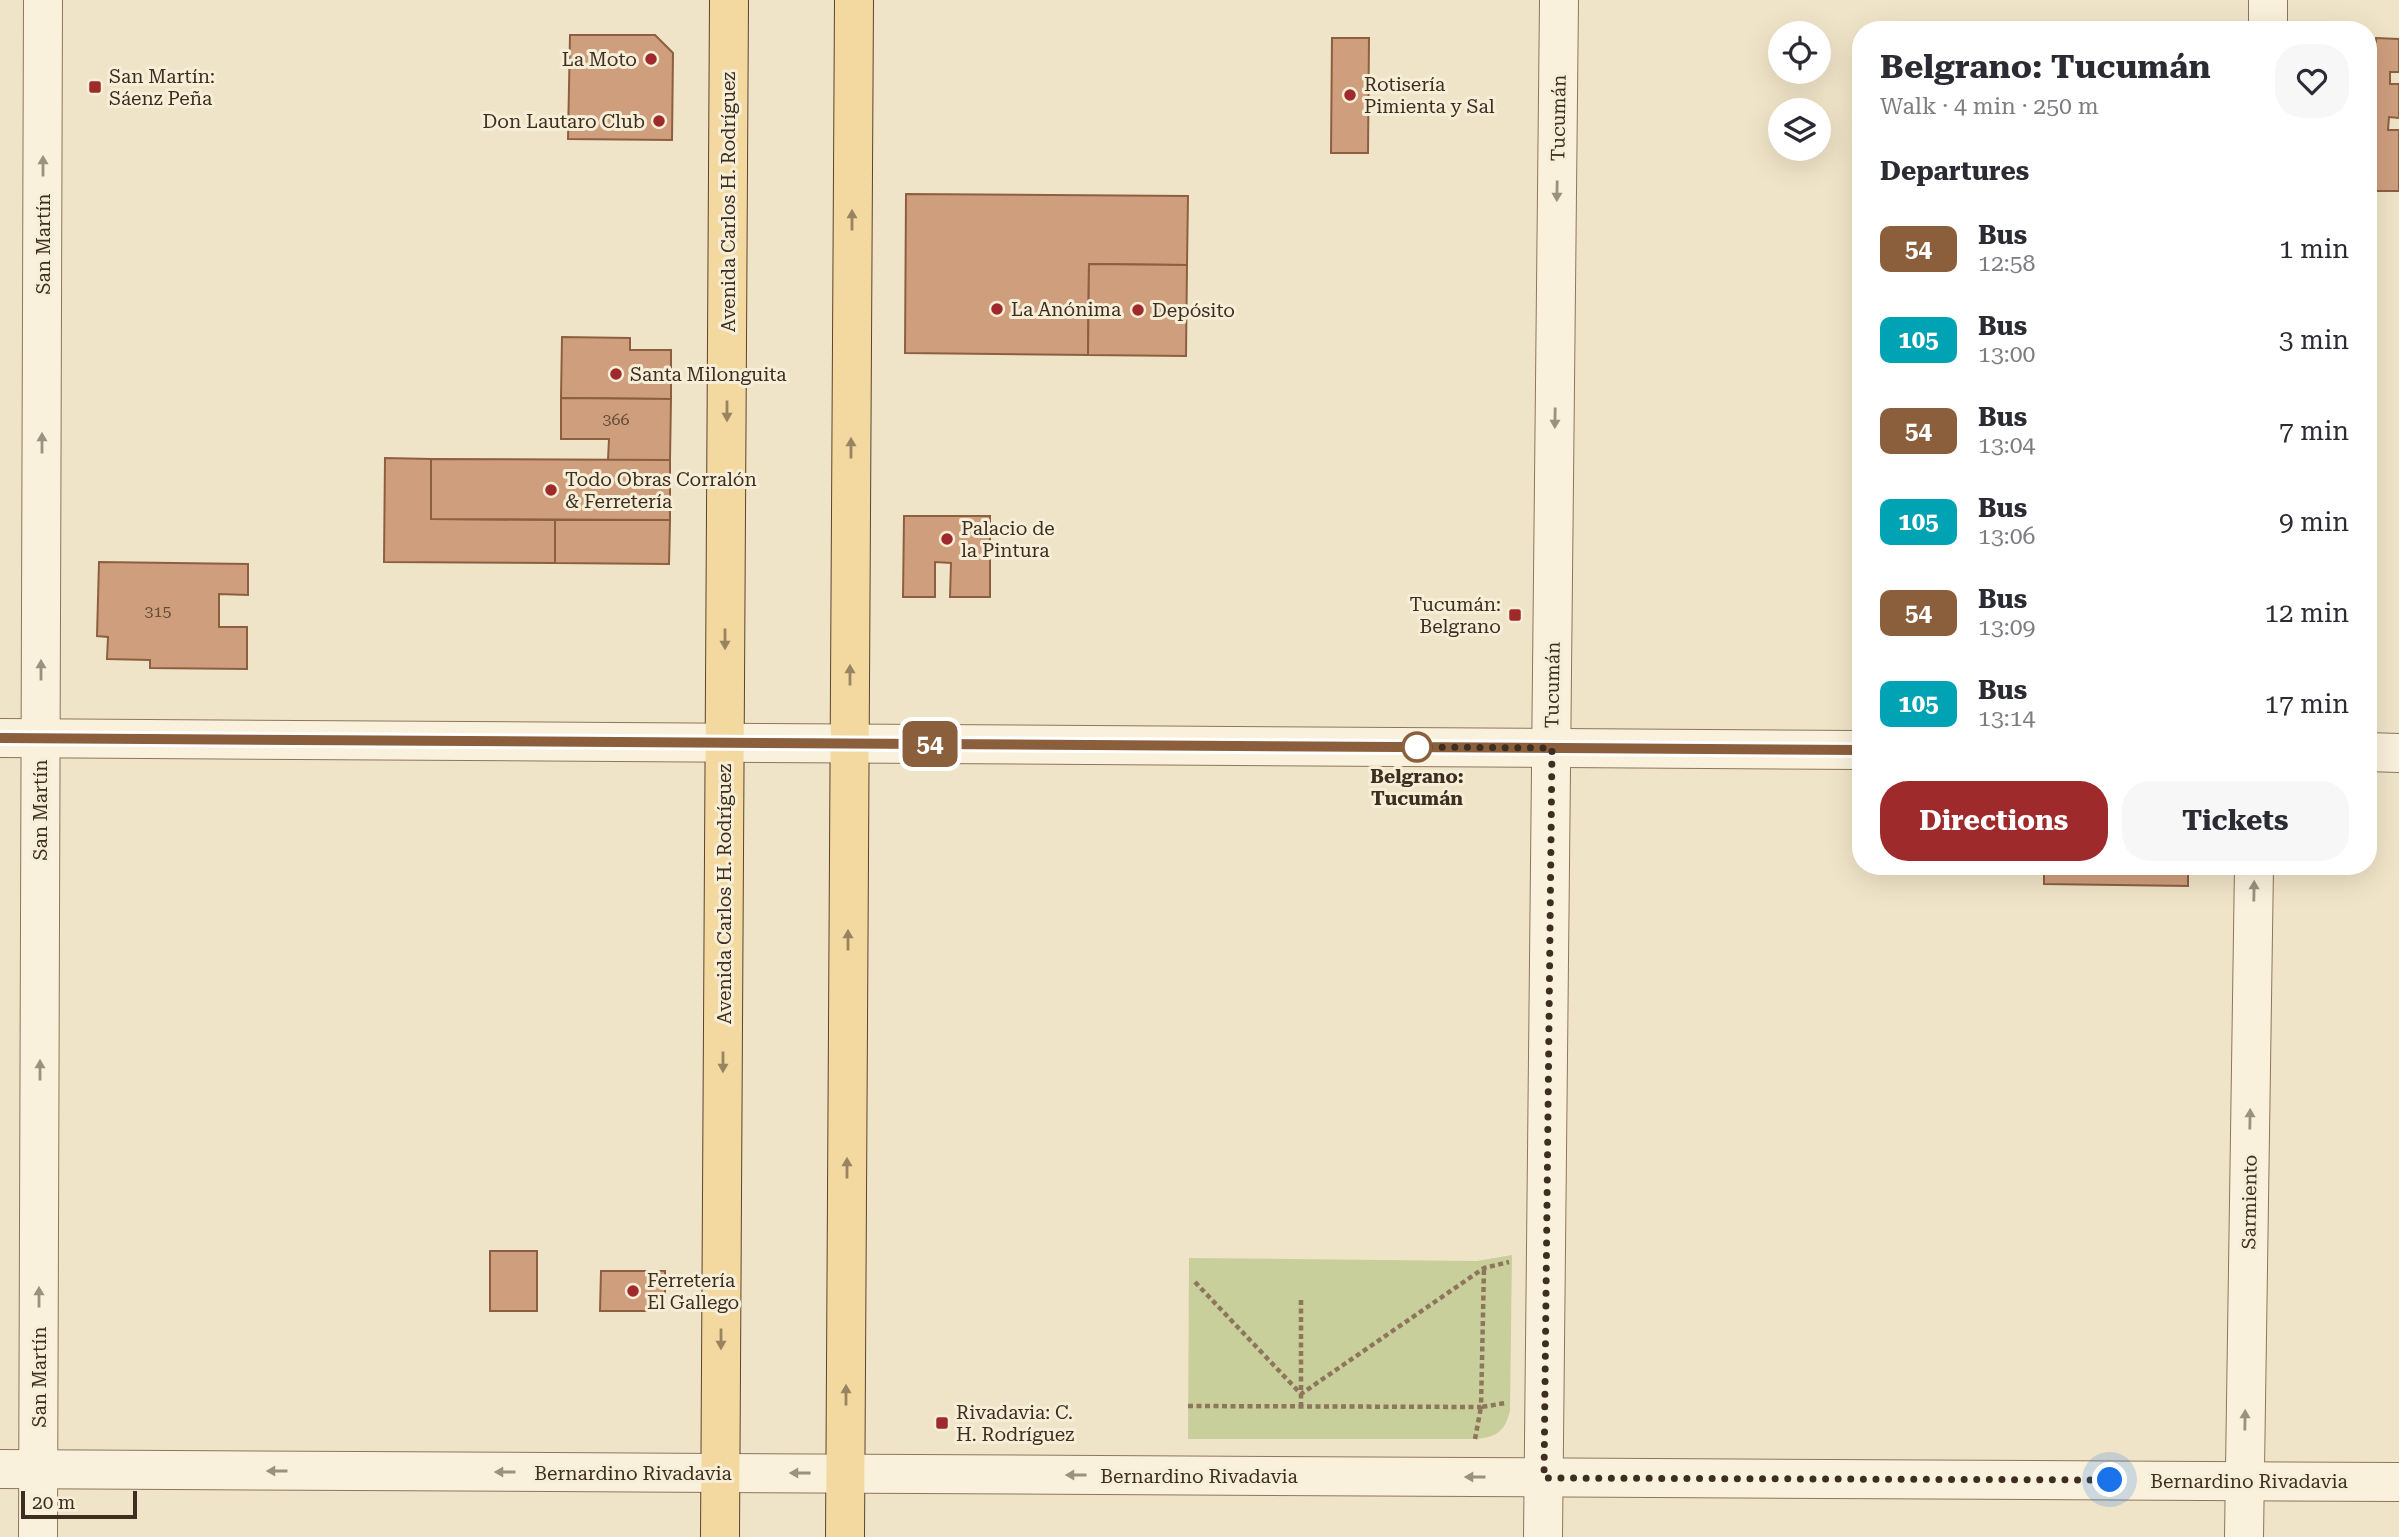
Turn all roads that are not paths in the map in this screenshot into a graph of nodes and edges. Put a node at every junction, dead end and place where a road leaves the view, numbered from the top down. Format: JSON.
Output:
{"nodes":[{"id":1,"x":44,"y":0,"type":"edge"},
{"id":2,"x":729,"y":0,"type":"edge"},
{"id":3,"x":854,"y":0,"type":"edge"},
{"id":4,"x":1559,"y":0,"type":"edge"},
{"id":5,"x":2268,"y":0,"type":"edge"},
{"id":6,"x":2267,"y":21,"type":"edge"},
{"id":7,"x":0,"y":738,"type":"edge"},
{"id":8,"x":41,"y":738,"type":"junction"},
{"id":9,"x":725,"y":743,"type":"junction"},
{"id":10,"x":849,"y":743,"type":"junction"},
{"id":11,"x":1552,"y":748,"type":"junction"},
{"id":12,"x":1852,"y":750,"type":"edge"},
{"id":13,"x":2377,"y":752,"type":"edge"},
{"id":14,"x":2399,"y":753,"type":"edge"},
{"id":15,"x":2255,"y":875,"type":"edge"},
{"id":16,"x":0,"y":1469,"type":"edge"},
{"id":17,"x":38,"y":1470,"type":"junction"},
{"id":18,"x":720,"y":1473,"type":"junction"},
{"id":19,"x":846,"y":1474,"type":"junction"},
{"id":20,"x":1544,"y":1478,"type":"junction"},
{"id":21,"x":2245,"y":1481,"type":"junction"},
{"id":22,"x":2399,"y":1482,"type":"edge"},
{"id":23,"x":38,"y":1537,"type":"edge"},
{"id":24,"x":720,"y":1537,"type":"edge"},
{"id":25,"x":845,"y":1537,"type":"edge"},
{"id":26,"x":1543,"y":1537,"type":"edge"},
{"id":27,"x":2244,"y":1537,"type":"edge"}],
"edges":[{"from":8,"to":1,"type":"street","name":"San Martín","one_way":true},
{"from":2,"to":9,"type":"main road","name":"Avenida Carlos H. Rodríguez","one_way":true},
{"from":10,"to":3,"type":"main road","one_way":true},
{"from":4,"to":11,"type":"street","name":"Tucumán","one_way":true},
{"from":5,"to":6,"type":"street"},
{"from":7,"to":8,"type":"street"},
{"from":8,"to":9,"type":"street"},
{"from":17,"to":8,"type":"street","name":"San Martín","one_way":true},
{"from":9,"to":10,"type":"street"},
{"from":9,"to":18,"type":"main road","name":"Avenida Carlos H. Rodríguez","one_way":true},
{"from":10,"to":11,"type":"street"},
{"from":19,"to":10,"type":"main road","one_way":true},
{"from":11,"to":12,"type":"street"},
{"from":11,"to":20,"type":"street","name":"Tucumán"},
{"from":13,"to":14,"type":"street"},
{"from":21,"to":15,"type":"street","name":"Sarmiento","one_way":true},
{"from":16,"to":17,"type":"street","name":"Bernardino Rivadavia"},
{"from":18,"to":17,"type":"street","name":"Bernardino Rivadavia","one_way":true},
{"from":17,"to":23,"type":"street","name":"San Martín"},
{"from":19,"to":18,"type":"street","name":"Bernardino Rivadavia","one_way":true},
{"from":18,"to":24,"type":"main road","name":"Avenida Carlos H. Rodríguez"},
{"from":20,"to":19,"type":"street","name":"Bernardino Rivadavia","one_way":true},
{"from":19,"to":25,"type":"main road"},
{"from":20,"to":21,"type":"street","name":"Bernardino Rivadavia"},
{"from":20,"to":26,"type":"street","name":"Tucumán"},
{"from":21,"to":22,"type":"street","name":"Bernardino Rivadavia"},
{"from":21,"to":27,"type":"street","name":"Sarmiento"}]}
